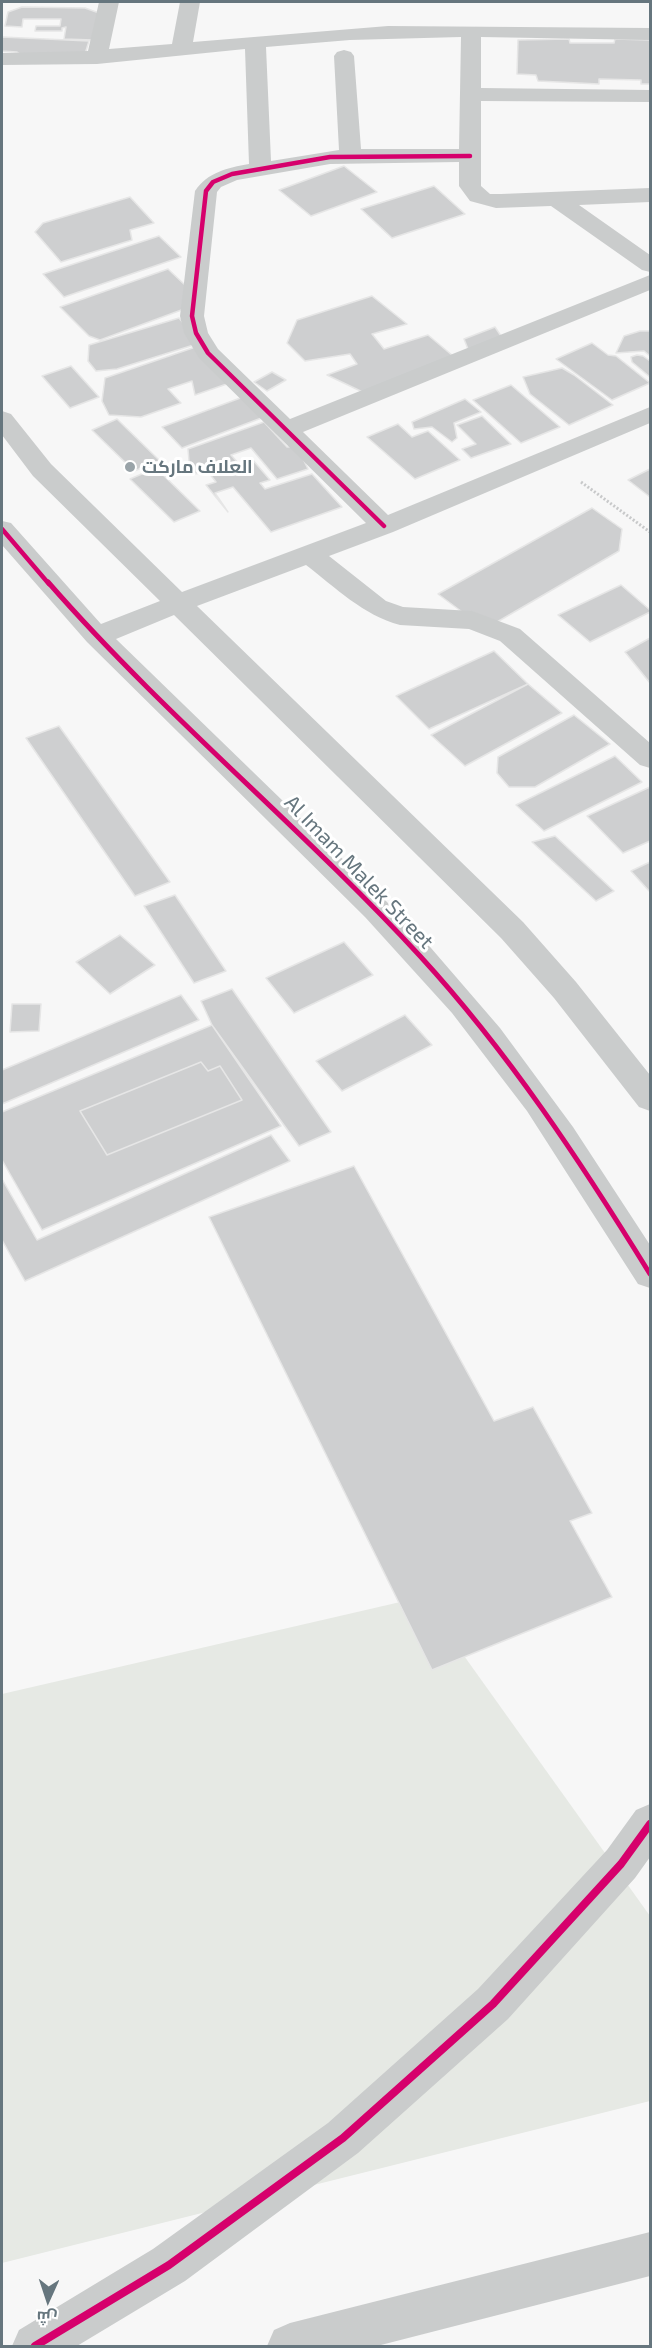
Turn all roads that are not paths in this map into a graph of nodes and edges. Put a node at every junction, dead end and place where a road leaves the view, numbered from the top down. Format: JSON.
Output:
{"nodes":[{"id":1,"x":109,"y":2,"type":"edge"},
{"id":2,"x":190,"y":2,"type":"edge"},
{"id":3,"x":471,"y":33,"type":"junction"},
{"id":4,"x":651,"y":34,"type":"edge"},
{"id":5,"x":255,"y":43,"type":"junction"},
{"id":6,"x":181,"y":50,"type":"junction"},
{"id":7,"x":344,"y":56,"type":"dead end"},
{"id":8,"x":97,"y":58,"type":"junction"},
{"id":9,"x":2,"y":59,"type":"edge"},
{"id":10,"x":470,"y":94,"type":"junction"},
{"id":11,"x":651,"y":96,"type":"edge"},
{"id":12,"x":350,"y":155,"type":"junction"},
{"id":13,"x":470,"y":156,"type":"junction"},
{"id":14,"x":260,"y":169,"type":"junction"},
{"id":15,"x":651,"y":195,"type":"edge"},
{"id":16,"x":556,"y":199,"type":"junction"},
{"id":17,"x":651,"y":265,"type":"edge"},
{"id":18,"x":651,"y":282,"type":"edge"},
{"id":19,"x":651,"y":414,"type":"edge"},
{"id":20,"x":2,"y":419,"type":"edge"},
{"id":21,"x":286,"y":430,"type":"junction"},
{"id":22,"x":384,"y":526,"type":"junction"},
{"id":23,"x":2,"y":529,"type":"edge"},
{"id":24,"x":310,"y":555,"type":"junction"},
{"id":25,"x":176,"y":604,"type":"junction"},
{"id":26,"x":97,"y":636,"type":"junction"},
{"id":27,"x":640,"y":735,"type":"edge"},
{"id":28,"x":651,"y":758,"type":"edge"},
{"id":29,"x":651,"y":1098,"type":"edge"},
{"id":30,"x":651,"y":1274,"type":"edge"},
{"id":31,"x":651,"y":1824,"type":"edge"},
{"id":32,"x":651,"y":2254,"type":"edge"},
{"id":33,"x":34,"y":2346,"type":"edge"},
{"id":34,"x":290,"y":2346,"type":"edge"}],
"edges":[{"from":1,"to":8,"type":"street"},
{"from":2,"to":6,"type":"street"},
{"from":3,"to":4,"type":"street"},
{"from":3,"to":5,"type":"street"},
{"from":3,"to":10,"type":"street"},
{"from":5,"to":6,"type":"street"},
{"from":5,"to":14,"type":"street"},
{"from":6,"to":8,"type":"street"},
{"from":7,"to":12,"type":"street"},
{"from":8,"to":9,"type":"street"},
{"from":10,"to":11,"type":"street"},
{"from":10,"to":13,"type":"street"},
{"from":12,"to":13,"type":"street"},
{"from":12,"to":14,"type":"street"},
{"from":13,"to":16,"type":"street"},
{"from":14,"to":21,"type":"street"},
{"from":15,"to":16,"type":"street"},
{"from":16,"to":17,"type":"street"},
{"from":18,"to":21,"type":"street"},
{"from":19,"to":22,"type":"street"},
{"from":20,"to":25,"type":"street"},
{"from":21,"to":22,"type":"street"},
{"from":22,"to":24,"type":"street"},
{"from":23,"to":26,"type":"street","name":"Al Imam Malek Street"},
{"from":24,"to":25,"type":"street"},
{"from":24,"to":27,"type":"street"},
{"from":25,"to":26,"type":"street"},
{"from":25,"to":29,"type":"street"},
{"from":26,"to":30,"type":"street","name":"Al Imam Malek Street"},
{"from":27,"to":28,"type":"street"},
{"from":31,"to":33,"type":"street"},
{"from":32,"to":34,"type":"street"}]}
